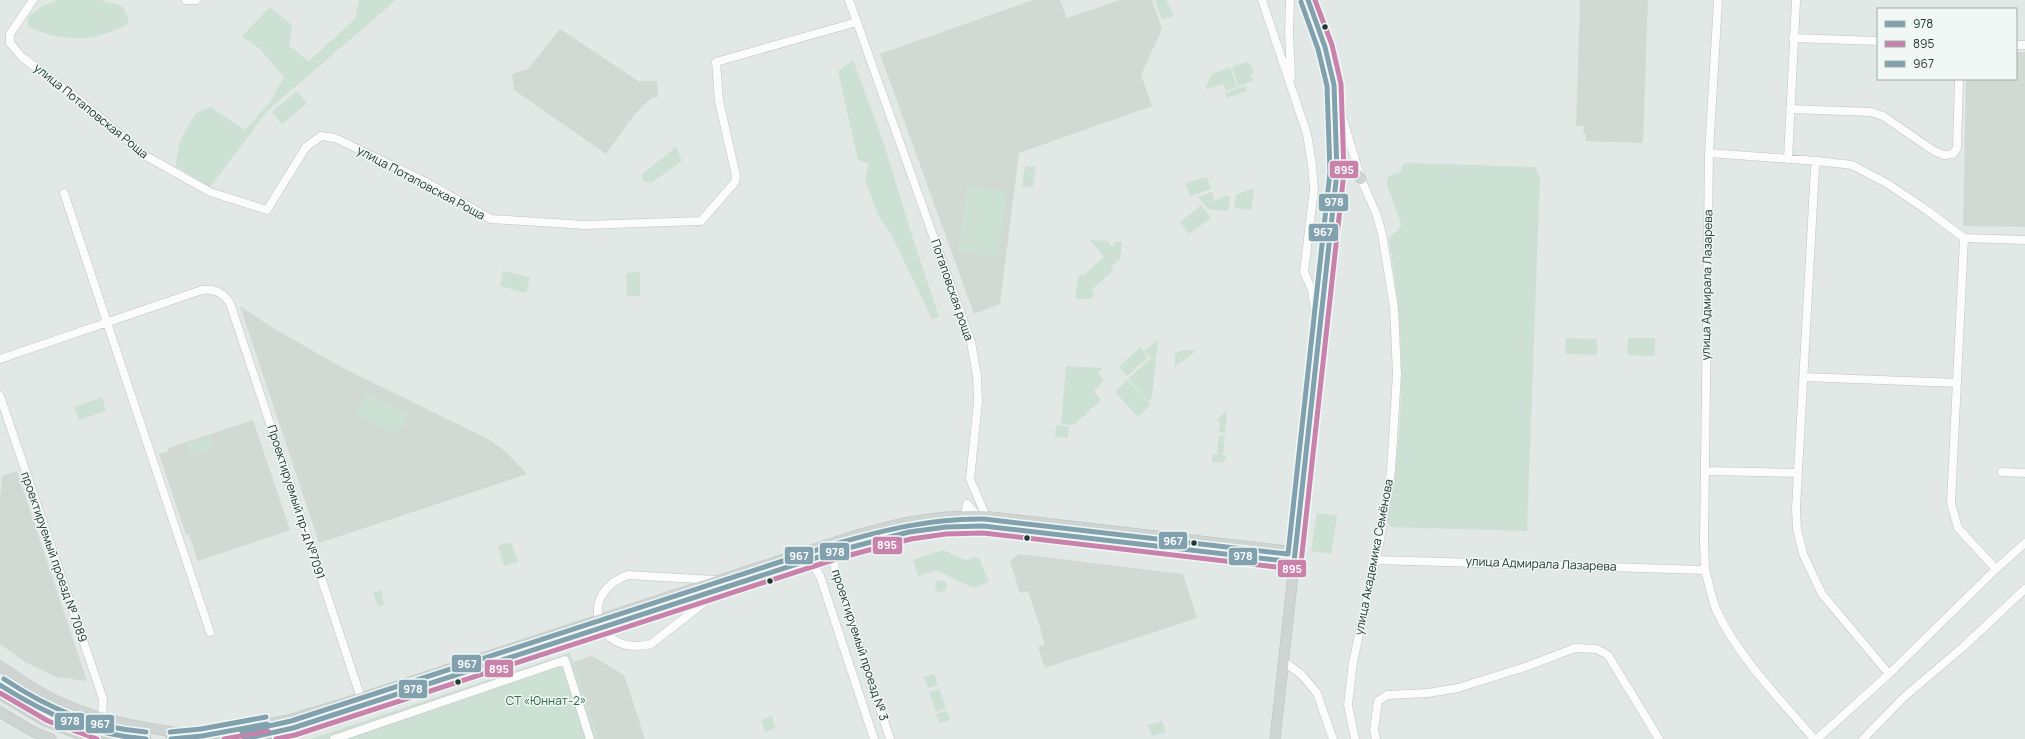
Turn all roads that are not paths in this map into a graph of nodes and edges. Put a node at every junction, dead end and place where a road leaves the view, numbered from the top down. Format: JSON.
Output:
{"nodes":[{"id":1,"x":186,"y":0,"type":"edge"},
{"id":2,"x":196,"y":0,"type":"edge"},
{"id":3,"x":849,"y":0,"type":"edge"},
{"id":4,"x":1262,"y":0,"type":"edge"},
{"id":5,"x":1290,"y":0,"type":"edge"},
{"id":6,"x":1308,"y":0,"type":"edge"},
{"id":7,"x":1718,"y":0,"type":"edge"},
{"id":8,"x":32,"y":1,"type":"edge"},
{"id":9,"x":1796,"y":1,"type":"edge"},
{"id":10,"x":857,"y":22,"type":"junction"},
{"id":11,"x":1289,"y":32,"type":"junction"},
{"id":12,"x":1274,"y":35,"type":"junction"},
{"id":13,"x":1793,"y":38,"type":"junction"},
{"id":14,"x":1877,"y":41,"type":"edge"},
{"id":15,"x":1959,"y":80,"type":"edge"},
{"id":16,"x":1291,"y":86,"type":"junction"},
{"id":17,"x":1336,"y":96,"type":"junction"},
{"id":18,"x":1790,"y":109,"type":"junction"},
{"id":19,"x":1709,"y":153,"type":"junction"},
{"id":20,"x":1788,"y":158,"type":"junction"},
{"id":21,"x":1817,"y":161,"type":"junction"},
{"id":22,"x":1336,"y":172,"type":"junction"},
{"id":23,"x":1361,"y":179,"type":"junction"},
{"id":24,"x":64,"y":193,"type":"dead end"},
{"id":25,"x":1964,"y":238,"type":"junction"},
{"id":26,"x":2025,"y":240,"type":"edge"},
{"id":27,"x":107,"y":322,"type":"junction"},
{"id":28,"x":1318,"y":342,"type":"junction"},
{"id":29,"x":0,"y":358,"type":"edge"},
{"id":30,"x":1804,"y":377,"type":"junction"},
{"id":31,"x":1957,"y":383,"type":"junction"},
{"id":32,"x":0,"y":396,"type":"edge"},
{"id":33,"x":1705,"y":471,"type":"junction"},
{"id":34,"x":2002,"y":472,"type":"dead end"},
{"id":35,"x":1798,"y":473,"type":"junction"},
{"id":36,"x":2025,"y":473,"type":"edge"},
{"id":37,"x":964,"y":521,"type":"junction"},
{"id":38,"x":2025,"y":543,"type":"edge"},
{"id":39,"x":837,"y":551,"type":"junction"},
{"id":40,"x":1294,"y":557,"type":"junction"},
{"id":41,"x":1376,"y":560,"type":"junction"},
{"id":42,"x":801,"y":563,"type":"junction"},
{"id":43,"x":1996,"y":569,"type":"junction"},
{"id":44,"x":1706,"y":570,"type":"junction"},
{"id":45,"x":719,"y":585,"type":"junction"},
{"id":46,"x":2025,"y":589,"type":"edge"},
{"id":47,"x":600,"y":624,"type":"junction"},
{"id":48,"x":210,"y":632,"type":"dead end"},
{"id":49,"x":1283,"y":661,"type":"junction"},
{"id":50,"x":0,"y":666,"type":"edge"},
{"id":51,"x":1889,"y":674,"type":"junction"},
{"id":52,"x":0,"y":685,"type":"edge"},
{"id":53,"x":0,"y":694,"type":"edge"},
{"id":54,"x":361,"y":698,"type":"junction"},
{"id":55,"x":0,"y":712,"type":"edge"},
{"id":56,"x":102,"y":718,"type":"junction"},
{"id":57,"x":202,"y":736,"type":"junction"},
{"id":58,"x":51,"y":739,"type":"edge"},
{"id":59,"x":91,"y":739,"type":"edge"},
{"id":60,"x":146,"y":739,"type":"edge"},
{"id":61,"x":171,"y":739,"type":"edge"},
{"id":62,"x":244,"y":739,"type":"edge"},
{"id":63,"x":334,"y":739,"type":"edge"},
{"id":64,"x":590,"y":739,"type":"edge"},
{"id":65,"x":874,"y":739,"type":"edge"},
{"id":66,"x":890,"y":739,"type":"edge"},
{"id":67,"x":1274,"y":739,"type":"edge"},
{"id":68,"x":1333,"y":739,"type":"edge"},
{"id":69,"x":1355,"y":739,"type":"edge"},
{"id":70,"x":1376,"y":739,"type":"edge"},
{"id":71,"x":1659,"y":739,"type":"edge"},
{"id":72,"x":1816,"y":739,"type":"edge"},
{"id":73,"x":1863,"y":739,"type":"edge"}],
"edges":[{"from":1,"to":2,"type":"street"},
{"from":3,"to":10,"type":"street","name":"Потаповская роща"},
{"from":4,"to":12,"type":"street"},
{"from":5,"to":11,"type":"street"},
{"from":6,"to":17,"type":"main road","name":"улица Академика Семёнова"},
{"from":7,"to":19,"type":"street","name":"улица Адмирала Лазарева"},
{"from":8,"to":10,"type":"street","name":"улица Потаповская Роща"},
{"from":9,"to":13,"type":"street"},
{"from":10,"to":37,"type":"street","name":"Потаповская роща"},
{"from":11,"to":12,"type":"street"},
{"from":11,"to":16,"type":"street"},
{"from":12,"to":16,"type":"street"},
{"from":13,"to":14,"type":"street"},
{"from":13,"to":18,"type":"street"},
{"from":15,"to":18,"type":"street"},
{"from":16,"to":28,"type":"street"},
{"from":17,"to":22,"type":"main road","name":"улица Академика Семёнова"},
{"from":17,"to":23,"type":"street","name":"улица Академика Семёнова"},
{"from":18,"to":20,"type":"street"},
{"from":19,"to":20,"type":"street"},
{"from":19,"to":33,"type":"street","name":"улица Адмирала Лазарева"},
{"from":20,"to":21,"type":"street"},
{"from":21,"to":25,"type":"street"},
{"from":21,"to":30,"type":"street"},
{"from":22,"to":23,"type":"main road"},
{"from":22,"to":28,"type":"main road","name":"улица Академика Семёнова"},
{"from":23,"to":41,"type":"street","name":"улица Академика Семёнова"},
{"from":24,"to":27,"type":"street"},
{"from":25,"to":26,"type":"street"},
{"from":25,"to":31,"type":"street"},
{"from":27,"to":29,"type":"street"},
{"from":27,"to":48,"type":"street"},
{"from":27,"to":54,"type":"street","name":"Проектируемый пр-д №7091"},
{"from":28,"to":40,"type":"main road","name":"улица Академика Семёнова"},
{"from":30,"to":31,"type":"street"},
{"from":30,"to":35,"type":"street"},
{"from":31,"to":43,"type":"street"},
{"from":32,"to":56,"type":"street","name":"проектируемый проезд № 7089"},
{"from":33,"to":35,"type":"street"},
{"from":33,"to":44,"type":"street","name":"улица Адмирала Лазарева"},
{"from":34,"to":36,"type":"street"},
{"from":35,"to":51,"type":"street"},
{"from":37,"to":39,"type":"main road"},
{"from":37,"to":40,"type":"main road"},
{"from":37,"to":45,"type":"main road"},
{"from":38,"to":43,"type":"street"},
{"from":39,"to":42,"type":"main road"},
{"from":39,"to":66,"type":"street","name":"проектируемый проезд № 3"},
{"from":40,"to":49,"type":"main road","name":"улица Академика Семёнова"},
{"from":41,"to":44,"type":"street","name":"улица Адмирала Лазарева"},
{"from":41,"to":69,"type":"street","name":"улица Академика Семёнова"},
{"from":42,"to":45,"type":"main road"},
{"from":42,"to":65,"type":"street","name":"проектируемый проезд № 3"},
{"from":43,"to":51,"type":"street"},
{"from":44,"to":72,"type":"street","name":"улица Адмирала Лазарева"},
{"from":45,"to":47,"type":"main road"},
{"from":45,"to":47,"type":"street"},
{"from":45,"to":47,"type":"street"},
{"from":46,"to":73,"type":"street"},
{"from":47,"to":54,"type":"main road"},
{"from":47,"to":62,"type":"main road"},
{"from":49,"to":67,"type":"main road","name":"улица Академика Семёнова"},
{"from":49,"to":68,"type":"street"},
{"from":50,"to":56,"type":"main road"},
{"from":51,"to":72,"type":"street"},
{"from":52,"to":60,"type":"main road"},
{"from":53,"to":59,"type":"main road"},
{"from":54,"to":57,"type":"main road"},
{"from":55,"to":58,"type":"main road"},
{"from":56,"to":57,"type":"main road"},
{"from":57,"to":61,"type":"main road"},
{"from":63,"to":64,"type":"street"},
{"from":70,"to":71,"type":"street"}]}
